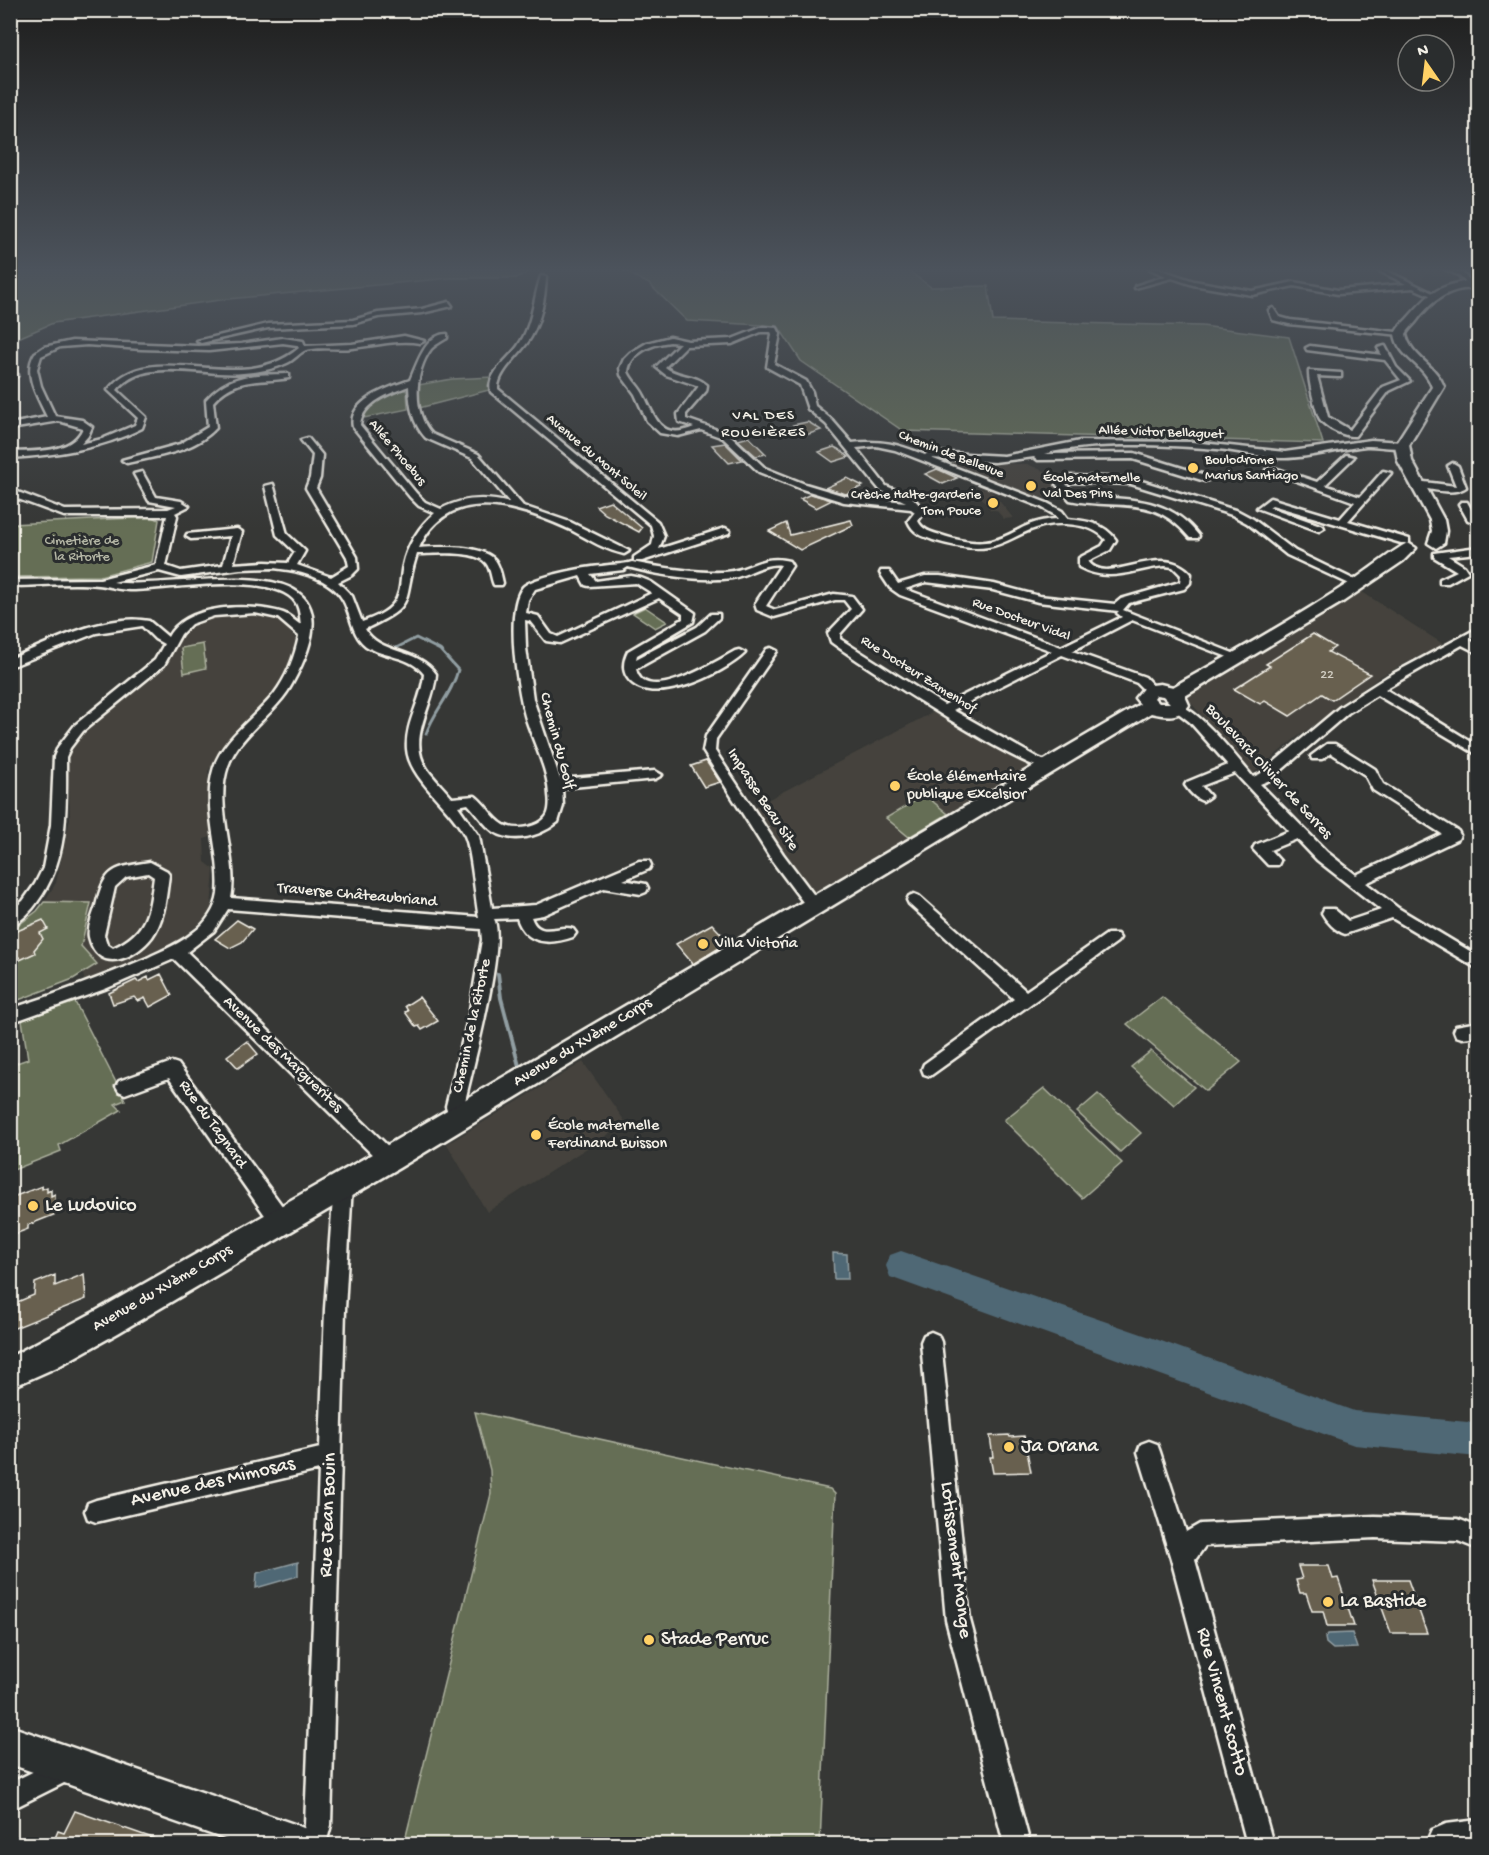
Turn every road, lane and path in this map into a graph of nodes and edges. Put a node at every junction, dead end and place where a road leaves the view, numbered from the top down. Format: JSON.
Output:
{"nodes":[{"id":1,"x":38,"y":356,"type":"edge"},
{"id":2,"x":292,"y":356,"type":"edge"},
{"id":3,"x":425,"y":356,"type":"edge"},
{"id":4,"x":516,"y":356,"type":"edge"},
{"id":5,"x":635,"y":356,"type":"edge"},
{"id":6,"x":671,"y":356,"type":"edge"},
{"id":7,"x":771,"y":356,"type":"edge"},
{"id":8,"x":1368,"y":356,"type":"edge"},
{"id":9,"x":1414,"y":356,"type":"edge"},
{"id":10,"x":1387,"y":358,"type":"joint"},
{"id":11,"x":211,"y":372,"type":"junction"},
{"id":12,"x":1338,"y":375,"type":"dead end"},
{"id":13,"x":286,"y":376,"type":"dead end"},
{"id":14,"x":245,"y":378,"type":"junction"},
{"id":15,"x":413,"y":382,"type":"junction"},
{"id":16,"x":52,"y":418,"type":"junction"},
{"id":17,"x":10,"y":427,"type":"edge"},
{"id":18,"x":701,"y":427,"type":"junction"},
{"id":19,"x":1352,"y":434,"type":"junction"},
{"id":20,"x":305,"y":440,"type":"dead end"},
{"id":21,"x":1363,"y":442,"type":"junction"},
{"id":22,"x":1402,"y":445,"type":"junction"},
{"id":23,"x":850,"y":446,"type":"junction"},
{"id":24,"x":69,"y":447,"type":"junction"},
{"id":25,"x":919,"y":454,"type":"junction"},
{"id":26,"x":1032,"y":454,"type":"junction"},
{"id":27,"x":10,"y":455,"type":"edge"},
{"id":28,"x":1349,"y":457,"type":"dead end"},
{"id":29,"x":127,"y":460,"type":"dead end"},
{"id":30,"x":1453,"y":466,"type":"dead end"},
{"id":31,"x":1271,"y":470,"type":"dead end"},
{"id":32,"x":1386,"y":473,"type":"dead end"},
{"id":33,"x":139,"y":474,"type":"dead end"},
{"id":34,"x":1205,"y":478,"type":"dead end"},
{"id":35,"x":1416,"y":484,"type":"junction"},
{"id":36,"x":270,"y":486,"type":"dead end"},
{"id":37,"x":1318,"y":486,"type":"junction"},
{"id":38,"x":10,"y":492,"type":"edge"},
{"id":39,"x":509,"y":496,"type":"junction"},
{"id":40,"x":1360,"y":500,"type":"junction"},
{"id":41,"x":493,"y":504,"type":"junction"},
{"id":42,"x":1464,"y":504,"type":"dead end"},
{"id":43,"x":101,"y":505,"type":"dead end"},
{"id":44,"x":912,"y":505,"type":"junction"},
{"id":45,"x":520,"y":509,"type":"junction"},
{"id":46,"x":440,"y":512,"type":"junction"},
{"id":47,"x":64,"y":513,"type":"junction"},
{"id":48,"x":169,"y":513,"type":"junction"},
{"id":49,"x":1479,"y":521,"type":"edge"},
{"id":50,"x":1342,"y":522,"type":"junction"},
{"id":51,"x":1065,"y":523,"type":"junction"},
{"id":52,"x":1318,"y":528,"type":"dead end"},
{"id":53,"x":725,"y":531,"type":"dead end"},
{"id":54,"x":191,"y":536,"type":"dead end"},
{"id":55,"x":1194,"y":536,"type":"dead end"},
{"id":56,"x":604,"y":545,"type":"junction"},
{"id":57,"x":1424,"y":546,"type":"junction"},
{"id":58,"x":1475,"y":550,"type":"edge"},
{"id":59,"x":413,"y":551,"type":"junction"},
{"id":60,"x":609,"y":559,"type":"junction"},
{"id":61,"x":631,"y":559,"type":"junction"},
{"id":62,"x":161,"y":567,"type":"junction"},
{"id":63,"x":291,"y":567,"type":"junction"},
{"id":64,"x":227,"y":568,"type":"junction"},
{"id":65,"x":599,"y":569,"type":"junction"},
{"id":66,"x":584,"y":573,"type":"junction"},
{"id":67,"x":885,"y":573,"type":"dead end"},
{"id":68,"x":331,"y":581,"type":"junction"},
{"id":69,"x":1443,"y":581,"type":"dead end"},
{"id":70,"x":100,"y":582,"type":"junction"},
{"id":71,"x":498,"y":583,"type":"dead end"},
{"id":72,"x":10,"y":584,"type":"edge"},
{"id":73,"x":1358,"y":584,"type":"junction"},
{"id":74,"x":896,"y":588,"type":"junction"},
{"id":75,"x":660,"y":594,"type":"junction"},
{"id":76,"x":1119,"y":608,"type":"junction"},
{"id":77,"x":520,"y":616,"type":"junction"},
{"id":78,"x":715,"y":616,"type":"dead end"},
{"id":79,"x":1130,"y":616,"type":"junction"},
{"id":80,"x":359,"y":628,"type":"junction"},
{"id":81,"x":1479,"y":631,"type":"edge"},
{"id":82,"x":306,"y":633,"type":"junction"},
{"id":83,"x":1462,"y":640,"type":"junction"},
{"id":84,"x":171,"y":643,"type":"junction"},
{"id":85,"x":1479,"y":650,"type":"edge"},
{"id":86,"x":771,"y":651,"type":"dead end"},
{"id":87,"x":1063,"y":651,"type":"junction"},
{"id":88,"x":739,"y":653,"type":"dead end"},
{"id":89,"x":1237,"y":657,"type":"junction"},
{"id":90,"x":10,"y":664,"type":"edge"},
{"id":91,"x":630,"y":667,"type":"junction"},
{"id":92,"x":1376,"y":689,"type":"junction"},
{"id":93,"x":1151,"y":698,"type":"junction"},
{"id":94,"x":1176,"y":701,"type":"junction"},
{"id":95,"x":945,"y":710,"type":"junction"},
{"id":96,"x":1479,"y":751,"type":"edge"},
{"id":97,"x":1317,"y":756,"type":"dead end"},
{"id":98,"x":1236,"y":766,"type":"junction"},
{"id":99,"x":1048,"y":767,"type":"junction"},
{"id":100,"x":655,"y":775,"type":"dead end"},
{"id":101,"x":1251,"y":783,"type":"junction"},
{"id":102,"x":553,"y":784,"type":"junction"},
{"id":103,"x":1203,"y":796,"type":"dead end"},
{"id":104,"x":449,"y":803,"type":"junction"},
{"id":105,"x":1297,"y":833,"type":"junction"},
{"id":106,"x":1273,"y":861,"type":"dead end"},
{"id":107,"x":644,"y":865,"type":"dead end"},
{"id":108,"x":150,"y":867,"type":"joint"},
{"id":109,"x":1354,"y":882,"type":"junction"},
{"id":110,"x":605,"y":883,"type":"junction"},
{"id":111,"x":641,"y":888,"type":"dead end"},
{"id":112,"x":914,"y":900,"type":"dead end"},
{"id":113,"x":224,"y":903,"type":"junction"},
{"id":114,"x":814,"y":906,"type":"junction"},
{"id":115,"x":1393,"y":912,"type":"junction"},
{"id":116,"x":523,"y":913,"type":"junction"},
{"id":117,"x":1329,"y":914,"type":"dead end"},
{"id":118,"x":488,"y":919,"type":"junction"},
{"id":119,"x":10,"y":920,"type":"edge"},
{"id":120,"x":568,"y":933,"type":"dead end"},
{"id":121,"x":1112,"y":938,"type":"dead end"},
{"id":122,"x":176,"y":951,"type":"junction"},
{"id":123,"x":1479,"y":963,"type":"edge"},
{"id":124,"x":1025,"y":1000,"type":"junction"},
{"id":125,"x":10,"y":1016,"type":"edge"},
{"id":126,"x":930,"y":1069,"type":"dead end"},
{"id":127,"x":125,"y":1086,"type":"dead end"},
{"id":128,"x":457,"y":1118,"type":"junction"},
{"id":129,"x":390,"y":1159,"type":"junction"},
{"id":130,"x":343,"y":1185,"type":"junction"},
{"id":131,"x":281,"y":1221,"type":"junction"},
{"id":132,"x":931,"y":1342,"type":"dead end"},
{"id":133,"x":10,"y":1373,"type":"edge"},
{"id":134,"x":1149,"y":1452,"type":"dead end"},
{"id":135,"x":331,"y":1456,"type":"junction"},
{"id":136,"x":96,"y":1511,"type":"dead end"},
{"id":137,"x":1479,"y":1538,"type":"edge"},
{"id":138,"x":1183,"y":1559,"type":"junction"},
{"id":139,"x":10,"y":1745,"type":"edge"},
{"id":140,"x":71,"y":1766,"type":"junction"},
{"id":141,"x":10,"y":1797,"type":"edge"},
{"id":142,"x":1479,"y":1840,"type":"edge"},
{"id":143,"x":294,"y":1845,"type":"edge"},
{"id":144,"x":313,"y":1845,"type":"edge"},
{"id":145,"x":1017,"y":1845,"type":"edge"},
{"id":146,"x":1260,"y":1845,"type":"edge"},
{"id":147,"x":1446,"y":1845,"type":"edge"}],
"edges":[{"from":1,"to":16,"type":"street"},
{"from":2,"to":11,"type":"street"},
{"from":3,"to":15,"type":"street"},
{"from":4,"to":61,"type":"street","name":"Avenue du Mont Soleil"},
{"from":5,"to":18,"type":"street"},
{"from":6,"to":18,"type":"street"},
{"from":7,"to":23,"type":"street"},
{"from":8,"to":10,"type":"street"},
{"from":9,"to":22,"type":"main road"},
{"from":10,"to":19,"type":"street"},
{"from":11,"to":14,"type":"street"},
{"from":11,"to":24,"type":"street"},
{"from":12,"to":19,"type":"street"},
{"from":13,"to":14,"type":"street"},
{"from":14,"to":29,"type":"street"},
{"from":15,"to":39,"type":"street"},
{"from":15,"to":46,"type":"street","name":"Allée Phoebus"},
{"from":16,"to":17,"type":"street"},
{"from":16,"to":24,"type":"street"},
{"from":18,"to":44,"type":"street"},
{"from":19,"to":21,"type":"street"},
{"from":20,"to":68,"type":"street"},
{"from":21,"to":22,"type":"street","name":"Allée Victor Bellaguet"},
{"from":21,"to":26,"type":"street","name":"Allée Victor Bellaguet"},
{"from":22,"to":35,"type":"main road"},
{"from":23,"to":25,"type":"street","name":"Chemin de Bellevue"},
{"from":23,"to":44,"type":"street"},
{"from":24,"to":27,"type":"street"},
{"from":25,"to":26,"type":"street","name":"Allée Victor Bellaguet"},
{"from":25,"to":51,"type":"street","name":"Chemin de Bellevue"},
{"from":26,"to":34,"type":"street"},
{"from":28,"to":37,"type":"street"},
{"from":30,"to":35,"type":"street"},
{"from":31,"to":37,"type":"street"},
{"from":32,"to":40,"type":"street"},
{"from":33,"to":48,"type":"street"},
{"from":35,"to":57,"type":"main road"},
{"from":36,"to":63,"type":"street"},
{"from":37,"to":40,"type":"street"},
{"from":38,"to":47,"type":"street"},
{"from":39,"to":41,"type":"street"},
{"from":39,"to":45,"type":"street"},
{"from":40,"to":50,"type":"street"},
{"from":41,"to":45,"type":"street"},
{"from":41,"to":46,"type":"street"},
{"from":42,"to":49,"type":"street"},
{"from":43,"to":47,"type":"street"},
{"from":44,"to":51,"type":"street"},
{"from":45,"to":56,"type":"street"},
{"from":46,"to":59,"type":"street"},
{"from":47,"to":48,"type":"street"},
{"from":48,"to":62,"type":"street"},
{"from":50,"to":52,"type":"street"},
{"from":50,"to":57,"type":"street"},
{"from":51,"to":76,"type":"street"},
{"from":53,"to":61,"type":"street"},
{"from":54,"to":64,"type":"street"},
{"from":55,"to":73,"type":"street"},
{"from":56,"to":60,"type":"street"},
{"from":56,"to":61,"type":"street"},
{"from":57,"to":58,"type":"street"},
{"from":57,"to":69,"type":"street"},
{"from":57,"to":73,"type":"main road"},
{"from":59,"to":71,"type":"street"},
{"from":59,"to":80,"type":"street"},
{"from":60,"to":61,"type":"street","name":"Chemin du Golf"},
{"from":60,"to":61,"type":"street"},
{"from":60,"to":65,"type":"street","name":"Chemin du Golf"},
{"from":61,"to":65,"type":"street","name":"Chemin du Golf"},
{"from":61,"to":95,"type":"street","name":"Rue Docteur Zamenhof"},
{"from":62,"to":64,"type":"street","name":"Chemin de la Ritorte"},
{"from":62,"to":70,"type":"street","name":"Chemin de la Ritorte"},
{"from":63,"to":64,"type":"street","name":"Chemin de la Ritorte"},
{"from":63,"to":68,"type":"street","name":"Chemin de la Ritorte"},
{"from":65,"to":66,"type":"street","name":"Chemin du Golf"},
{"from":66,"to":75,"type":"street"},
{"from":66,"to":77,"type":"street","name":"Chemin du Golf"},
{"from":67,"to":74,"type":"street","name":"Rue Docteur Vidal"},
{"from":68,"to":80,"type":"street","name":"Chemin de la Ritorte"},
{"from":70,"to":72,"type":"street","name":"Chemin de la Ritorte"},
{"from":70,"to":82,"type":"street"},
{"from":73,"to":89,"type":"main road"},
{"from":74,"to":76,"type":"street"},
{"from":74,"to":87,"type":"street","name":"Rue Docteur Vidal"},
{"from":75,"to":77,"type":"street"},
{"from":75,"to":91,"type":"street"},
{"from":76,"to":79,"type":"street"},
{"from":77,"to":102,"type":"street","name":"Chemin du Golf"},
{"from":78,"to":91,"type":"street"},
{"from":79,"to":87,"type":"street"},
{"from":79,"to":89,"type":"street"},
{"from":80,"to":104,"type":"street","name":"Chemin de la Ritorte"},
{"from":81,"to":83,"type":"street"},
{"from":82,"to":84,"type":"street"},
{"from":82,"to":113,"type":"street"},
{"from":83,"to":85,"type":"street"},
{"from":83,"to":92,"type":"street"},
{"from":84,"to":90,"type":"street"},
{"from":84,"to":119,"type":"street"},
{"from":86,"to":114,"type":"street","name":"Impasse Beau Site"},
{"from":87,"to":93,"type":"street","name":"Rue Docteur Vidal"},
{"from":87,"to":95,"type":"street"},
{"from":88,"to":91,"type":"street"},
{"from":89,"to":94,"type":"main road"},
{"from":92,"to":96,"type":"street"},
{"from":92,"to":101,"type":"street"},
{"from":93,"to":94,"type":"main road"},
{"from":93,"to":99,"type":"main road","name":"Avenue du XVème Corps"},
{"from":94,"to":98,"type":"street","name":"Boulevard Olivier de Serres"},
{"from":95,"to":99,"type":"street","name":"Rue Docteur Zamenhof"},
{"from":97,"to":109,"type":"street"},
{"from":98,"to":101,"type":"street","name":"Boulevard Olivier de Serres"},
{"from":98,"to":103,"type":"street"},
{"from":99,"to":114,"type":"main road","name":"Avenue du XVème Corps"},
{"from":100,"to":102,"type":"street"},
{"from":101,"to":105,"type":"street","name":"Boulevard Olivier de Serres"},
{"from":102,"to":104,"type":"street","name":"Chemin du Golf"},
{"from":104,"to":118,"type":"street","name":"Chemin de la Ritorte"},
{"from":105,"to":106,"type":"street"},
{"from":105,"to":109,"type":"street","name":"Boulevard Olivier de Serres"},
{"from":107,"to":110,"type":"street","name":"Traverse Châteaubriand"},
{"from":108,"to":108,"type":"street"},
{"from":109,"to":115,"type":"street","name":"Boulevard Olivier de Serres"},
{"from":110,"to":111,"type":"street"},
{"from":110,"to":116,"type":"street","name":"Traverse Châteaubriand"},
{"from":112,"to":124,"type":"street"},
{"from":113,"to":118,"type":"street","name":"Traverse Châteaubriand"},
{"from":113,"to":122,"type":"street"},
{"from":114,"to":128,"type":"main road","name":"Avenue du XVème Corps"},
{"from":115,"to":117,"type":"street"},
{"from":115,"to":123,"type":"street","name":"Boulevard Olivier de Serres"},
{"from":116,"to":118,"type":"street","name":"Traverse Châteaubriand"},
{"from":116,"to":120,"type":"street"},
{"from":118,"to":128,"type":"street","name":"Chemin de la Ritorte"},
{"from":121,"to":124,"type":"street"},
{"from":122,"to":125,"type":"street"},
{"from":122,"to":129,"type":"street","name":"Avenue des Marguerites"},
{"from":124,"to":126,"type":"street"},
{"from":127,"to":131,"type":"street","name":"Rue du Tagnard"},
{"from":128,"to":129,"type":"main road","name":"Avenue du XVème Corps"},
{"from":129,"to":130,"type":"main road","name":"Avenue du XVème Corps"},
{"from":130,"to":131,"type":"main road","name":"Avenue du XVème Corps"},
{"from":130,"to":135,"type":"street","name":"Rue Jean Bouin"},
{"from":131,"to":133,"type":"main road","name":"Avenue du XVème Corps"},
{"from":132,"to":145,"type":"street","name":"Lotissement Monge"},
{"from":134,"to":138,"type":"street","name":"Rue Vincent Scotto"},
{"from":135,"to":136,"type":"street","name":"Avenue des Mimosas"},
{"from":135,"to":144,"type":"street","name":"Rue Jean Bouin"},
{"from":137,"to":138,"type":"street"},
{"from":138,"to":146,"type":"street","name":"Rue Vincent Scotto"},
{"from":139,"to":140,"type":"main road"},
{"from":140,"to":141,"type":"street"},
{"from":140,"to":143,"type":"main road"},
{"from":142,"to":147,"type":"main road"}]}
